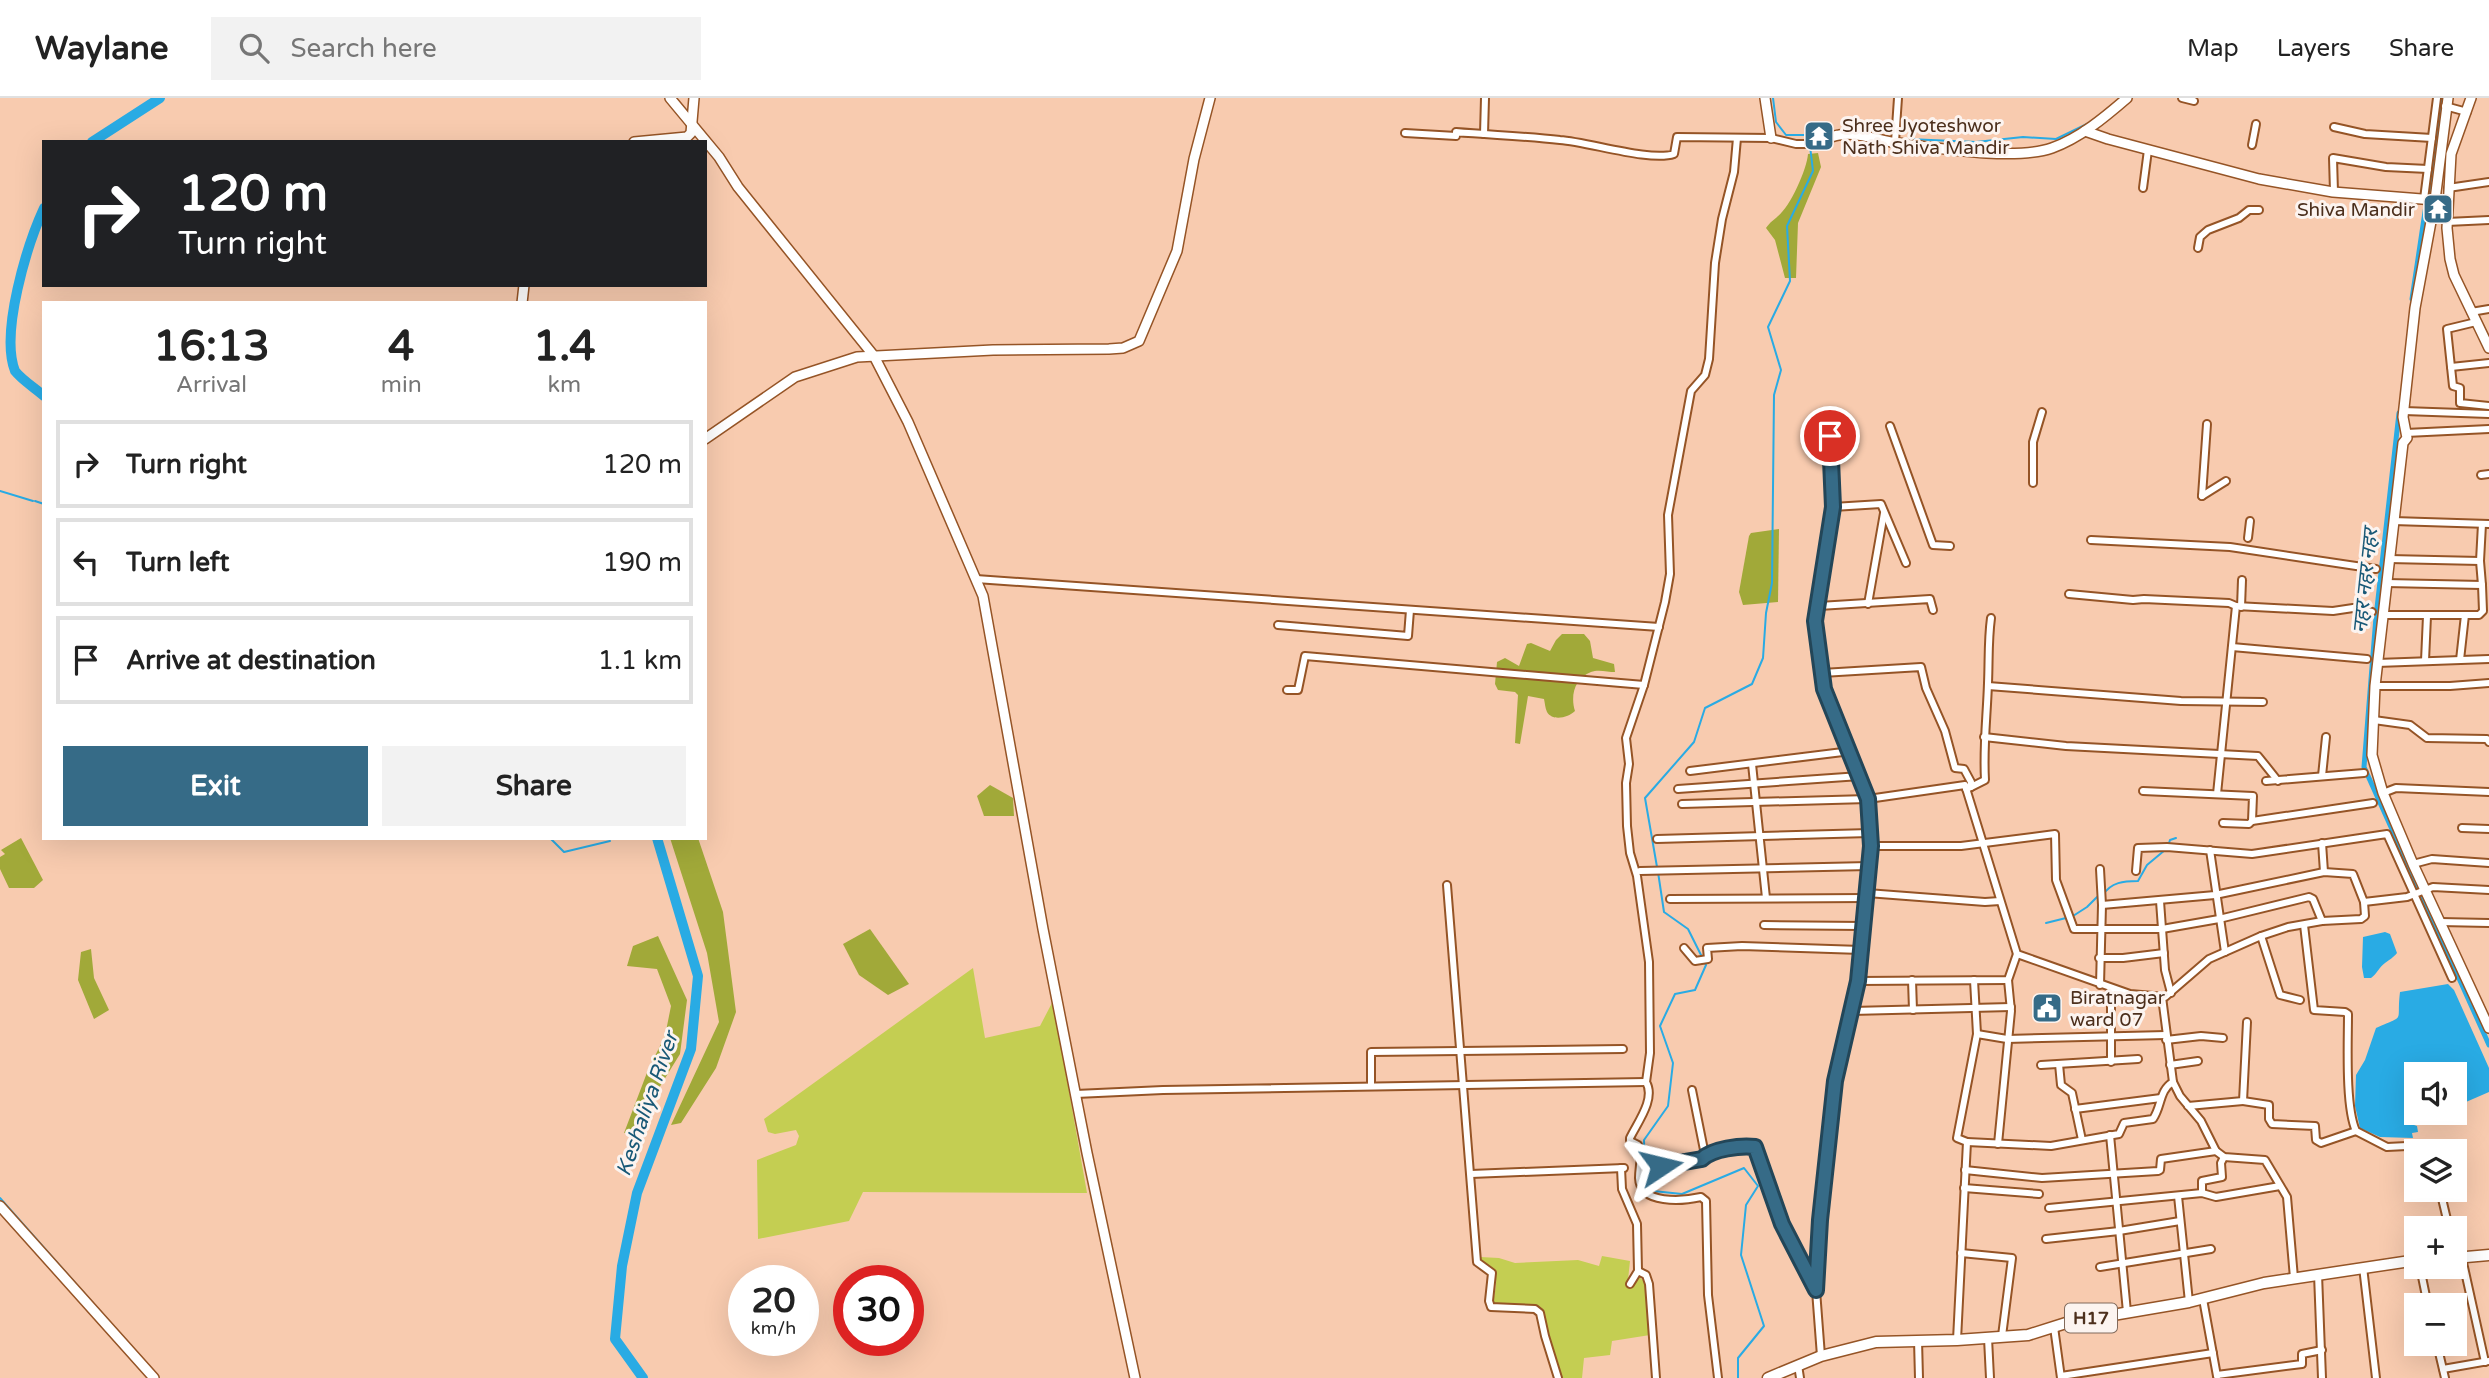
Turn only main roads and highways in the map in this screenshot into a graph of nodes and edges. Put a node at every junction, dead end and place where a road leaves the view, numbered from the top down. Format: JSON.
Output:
{"nodes":[{"id":1,"x":2489,"y":1255,"type":"edge"},
{"id":2,"x":2467,"y":1256,"type":"edge"},
{"id":3,"x":2404,"y":1262,"type":"edge"},
{"id":4,"x":1768,"y":1378,"type":"edge"}],
"edges":[{"from":1,"to":2,"type":"main road"},
{"from":3,"to":4,"type":"main road","number":"H17"}]}
